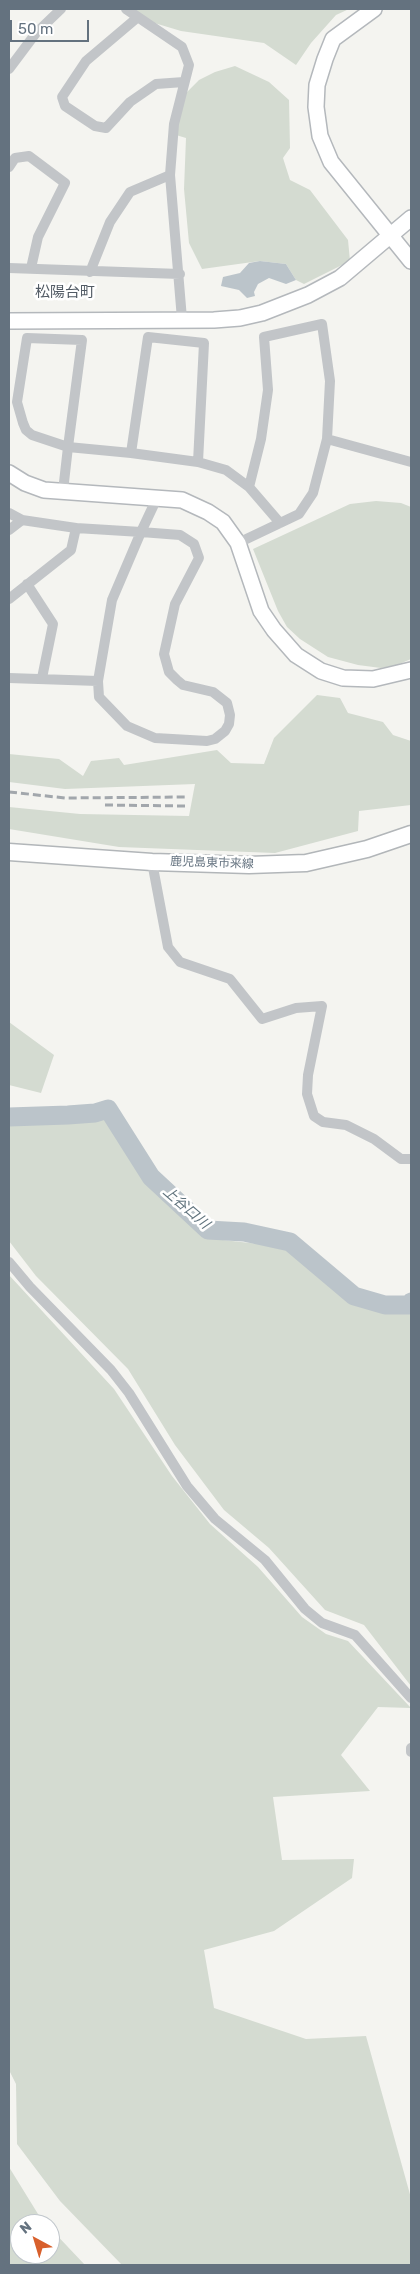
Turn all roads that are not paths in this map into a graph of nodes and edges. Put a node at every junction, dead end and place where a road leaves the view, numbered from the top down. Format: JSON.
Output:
{"nodes":[{"id":1,"x":61,"y":9,"type":"edge"},
{"id":2,"x":126,"y":9,"type":"edge"},
{"id":3,"x":374,"y":9,"type":"edge"},
{"id":4,"x":138,"y":17,"type":"junction"},
{"id":5,"x":9,"y":69,"type":"edge"},
{"id":6,"x":184,"y":82,"type":"junction"},
{"id":7,"x":9,"y":168,"type":"edge"},
{"id":8,"x":170,"y":175,"type":"junction"},
{"id":9,"x":411,"y":218,"type":"edge"},
{"id":10,"x":390,"y":236,"type":"junction"},
{"id":11,"x":411,"y":261,"type":"edge"},
{"id":12,"x":9,"y":268,"type":"edge"},
{"id":13,"x":31,"y":268,"type":"junction"},
{"id":14,"x":90,"y":272,"type":"junction"},
{"id":15,"x":180,"y":274,"type":"junction"},
{"id":16,"x":182,"y":319,"type":"junction"},
{"id":17,"x":9,"y":321,"type":"edge"},
{"id":18,"x":327,"y":439,"type":"junction"},
{"id":19,"x":68,"y":448,"type":"junction"},
{"id":20,"x":131,"y":452,"type":"junction"},
{"id":21,"x":198,"y":462,"type":"junction"},
{"id":22,"x":411,"y":462,"type":"edge"},
{"id":23,"x":9,"y":473,"type":"edge"},
{"id":24,"x":249,"y":487,"type":"junction"},
{"id":25,"x":63,"y":491,"type":"junction"},
{"id":26,"x":157,"y":498,"type":"junction"},
{"id":27,"x":9,"y":513,"type":"edge"},
{"id":28,"x":22,"y":520,"type":"junction"},
{"id":29,"x":280,"y":523,"type":"junction"},
{"id":30,"x":76,"y":528,"type":"junction"},
{"id":31,"x":9,"y":530,"type":"edge"},
{"id":32,"x":141,"y":532,"type":"junction"},
{"id":33,"x":238,"y":543,"type":"junction"},
{"id":34,"x":27,"y":584,"type":"junction"},
{"id":35,"x":9,"y":599,"type":"edge"},
{"id":36,"x":411,"y":670,"type":"edge"},
{"id":37,"x":9,"y":678,"type":"edge"},
{"id":38,"x":42,"y":678,"type":"junction"},
{"id":39,"x":98,"y":681,"type":"junction"},
{"id":40,"x":411,"y":834,"type":"edge"},
{"id":41,"x":9,"y":852,"type":"edge"},
{"id":42,"x":152,"y":862,"type":"junction"},
{"id":43,"x":411,"y":1159,"type":"edge"},
{"id":44,"x":9,"y":1262,"type":"edge"},
{"id":45,"x":411,"y":1698,"type":"edge"},
{"id":46,"x":411,"y":1748,"type":"edge"},
{"id":47,"x":411,"y":1752,"type":"edge"}],
"edges":[{"from":1,"to":5,"type":"street"},
{"from":2,"to":4,"type":"street"},
{"from":3,"to":10,"type":"street"},
{"from":4,"to":6,"type":"street"},
{"from":4,"to":6,"type":"street"},
{"from":6,"to":8,"type":"street"},
{"from":7,"to":13,"type":"street"},
{"from":8,"to":14,"type":"street"},
{"from":8,"to":15,"type":"street"},
{"from":9,"to":10,"type":"street"},
{"from":10,"to":11,"type":"street"},
{"from":10,"to":16,"type":"street"},
{"from":12,"to":13,"type":"street"},
{"from":13,"to":14,"type":"street"},
{"from":14,"to":15,"type":"street"},
{"from":15,"to":16,"type":"street"},
{"from":16,"to":17,"type":"street"},
{"from":18,"to":22,"type":"street"},
{"from":18,"to":24,"type":"street"},
{"from":18,"to":29,"type":"street"},
{"from":19,"to":19,"type":"street"},
{"from":19,"to":20,"type":"street"},
{"from":19,"to":25,"type":"street"},
{"from":20,"to":21,"type":"street"},
{"from":20,"to":21,"type":"street"},
{"from":21,"to":24,"type":"street"},
{"from":23,"to":25,"type":"street"},
{"from":24,"to":29,"type":"street"},
{"from":25,"to":26,"type":"street"},
{"from":26,"to":32,"type":"street"},
{"from":26,"to":33,"type":"street"},
{"from":27,"to":28,"type":"street"},
{"from":28,"to":30,"type":"street"},
{"from":28,"to":31,"type":"street"},
{"from":29,"to":33,"type":"street"},
{"from":30,"to":32,"type":"street"},
{"from":30,"to":34,"type":"street"},
{"from":32,"to":39,"type":"street"},
{"from":32,"to":39,"type":"street"},
{"from":33,"to":36,"type":"street"},
{"from":34,"to":35,"type":"street"},
{"from":34,"to":38,"type":"street"},
{"from":37,"to":38,"type":"street"},
{"from":38,"to":39,"type":"street"},
{"from":40,"to":42,"type":"main road","name":"鹿児島東市来線"},
{"from":41,"to":42,"type":"main road","name":"鹿児島東市来線"},
{"from":42,"to":43,"type":"street"},
{"from":44,"to":45,"type":"street"},
{"from":46,"to":47,"type":"street"}]}
